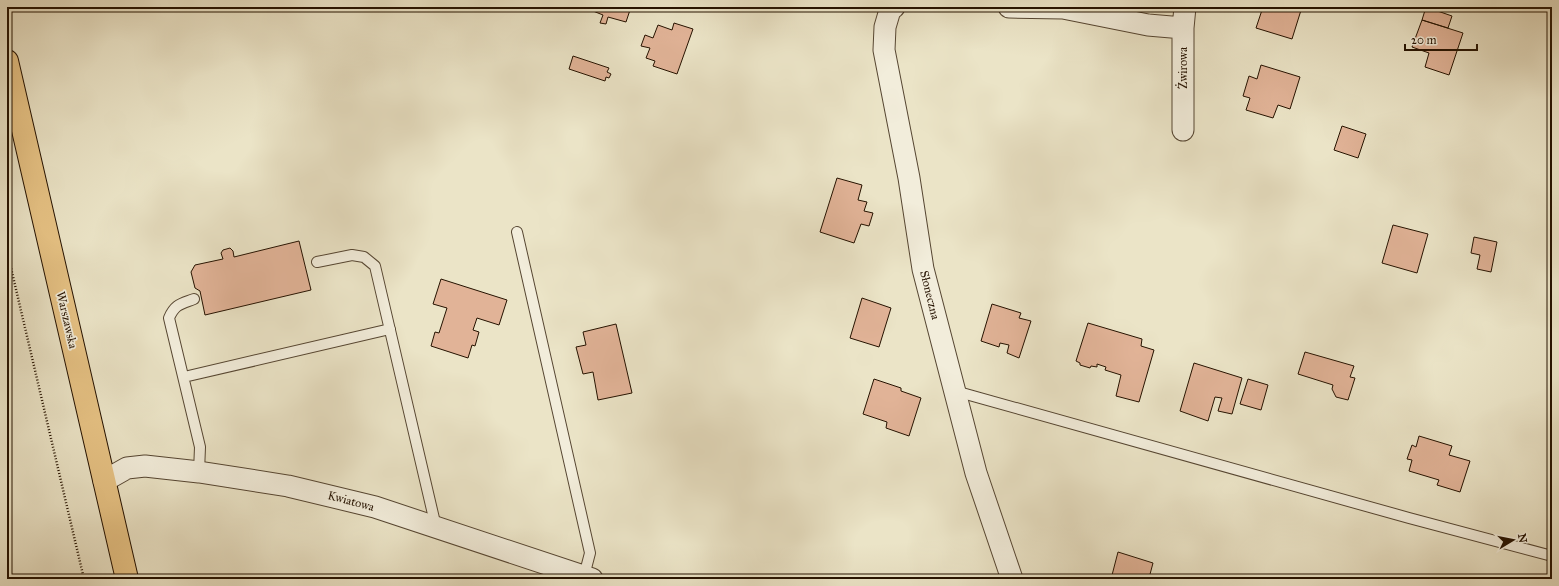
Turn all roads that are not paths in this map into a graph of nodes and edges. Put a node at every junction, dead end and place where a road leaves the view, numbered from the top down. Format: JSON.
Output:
{"nodes":[{"id":1,"x":894,"y":7,"type":"edge"},
{"id":2,"x":1010,"y":7,"type":"edge"},
{"id":3,"x":1185,"y":7,"type":"edge"},
{"id":4,"x":1183,"y":28,"type":"junction"},
{"id":5,"x":8,"y":73,"type":"edge"},
{"id":6,"x":1183,"y":130,"type":"dead end"},
{"id":7,"x":516,"y":232,"type":"dead end"},
{"id":8,"x":317,"y":262,"type":"dead end"},
{"id":9,"x":194,"y":299,"type":"dead end"},
{"id":10,"x":390,"y":329,"type":"junction"},
{"id":11,"x":184,"y":377,"type":"junction"},
{"id":12,"x":955,"y":391,"type":"junction"},
{"id":13,"x":199,"y":472,"type":"junction"},
{"id":14,"x":104,"y":481,"type":"junction"},
{"id":15,"x":436,"y":527,"type":"junction"},
{"id":16,"x":1552,"y":556,"type":"edge"},
{"id":17,"x":581,"y":577,"type":"edge"},
{"id":18,"x":127,"y":579,"type":"edge"},
{"id":19,"x":1012,"y":579,"type":"edge"}],
"edges":[{"from":1,"to":12,"type":"street","name":"Słoneczna"},
{"from":2,"to":4,"type":"street"},
{"from":3,"to":4,"type":"street","name":"Żwirowa"},
{"from":4,"to":6,"type":"street","name":"Żwirowa"},
{"from":5,"to":14,"type":"main road","name":"Warszawska"},
{"from":7,"to":17,"type":"lane"},
{"from":8,"to":10,"type":"lane"},
{"from":9,"to":11,"type":"lane"},
{"from":10,"to":11,"type":"lane"},
{"from":10,"to":15,"type":"lane"},
{"from":11,"to":13,"type":"lane"},
{"from":12,"to":16,"type":"lane"},
{"from":12,"to":19,"type":"street","name":"Słoneczna"},
{"from":13,"to":14,"type":"street","name":"Kwiatowa"},
{"from":13,"to":15,"type":"street","name":"Kwiatowa"},
{"from":14,"to":18,"type":"main road","name":"Warszawska"},
{"from":15,"to":17,"type":"street","name":"Kwiatowa"}]}
